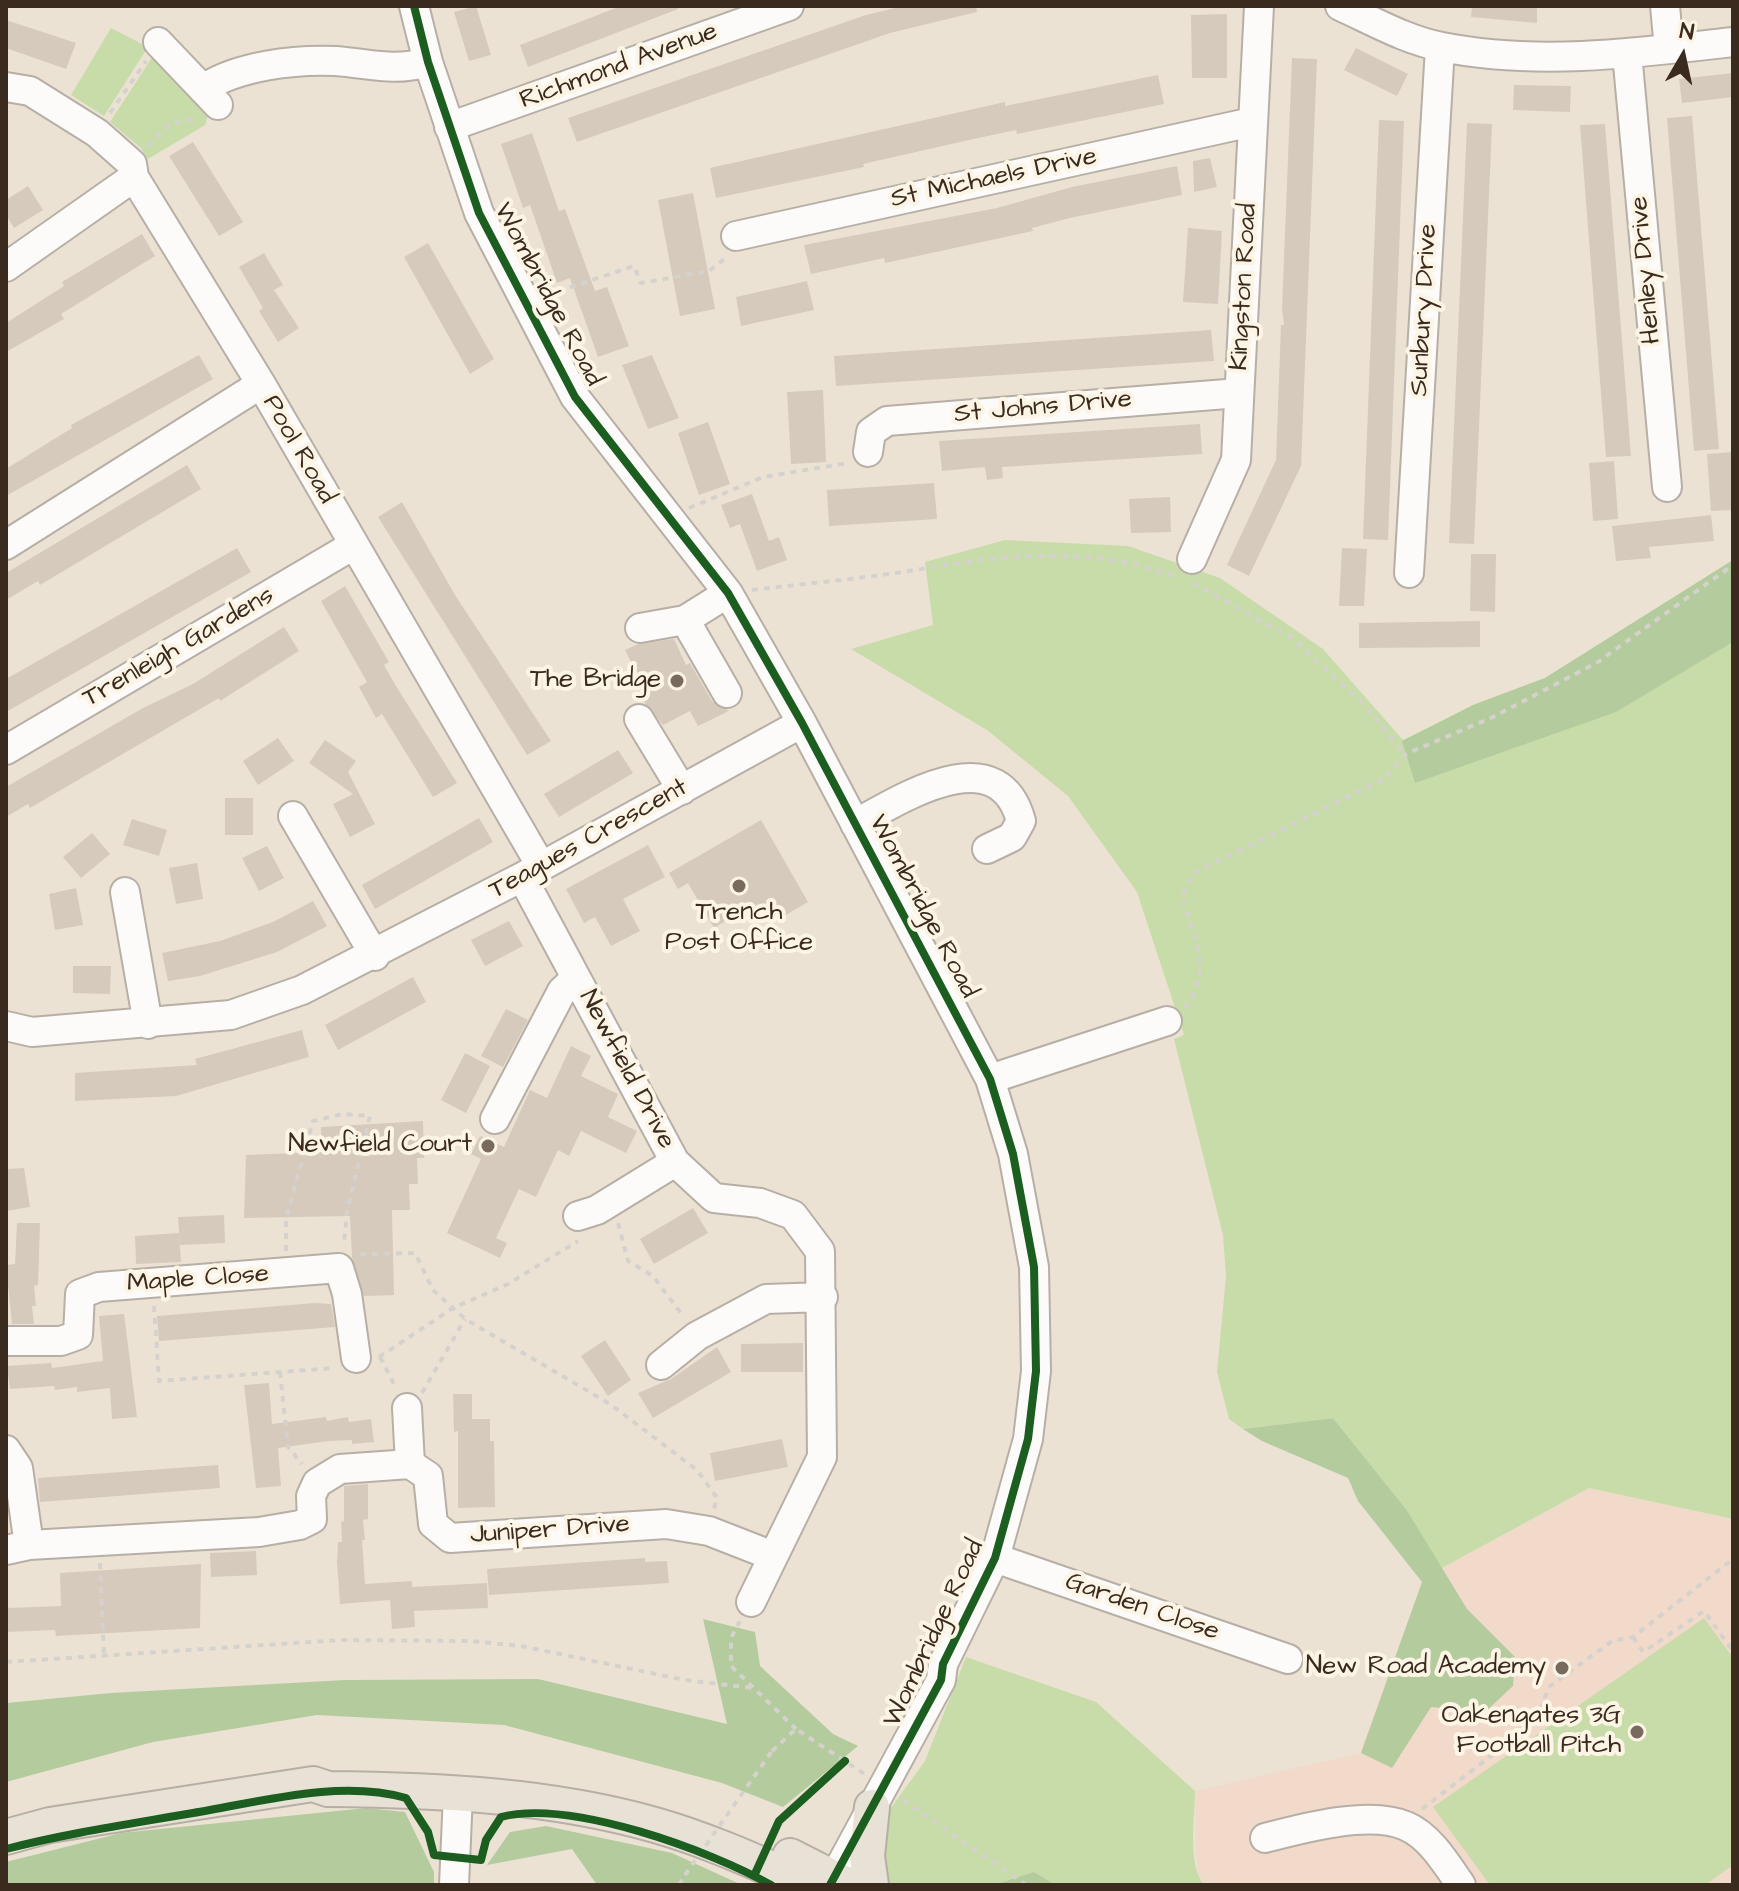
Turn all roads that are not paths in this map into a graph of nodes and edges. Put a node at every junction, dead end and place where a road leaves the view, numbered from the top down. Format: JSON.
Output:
{"nodes":[{"id":1,"x":414,"y":6,"type":"edge"},
{"id":2,"x":789,"y":6,"type":"edge"},
{"id":3,"x":1259,"y":6,"type":"edge"},
{"id":4,"x":1340,"y":6,"type":"edge"},
{"id":5,"x":1665,"y":6,"type":"edge"},
{"id":6,"x":158,"y":42,"type":"road end"},
{"id":7,"x":1733,"y":42,"type":"edge"},
{"id":8,"x":1440,"y":47,"type":"junction"},
{"id":9,"x":1669,"y":49,"type":"junction"},
{"id":10,"x":1627,"y":53,"type":"junction"},
{"id":11,"x":428,"y":62,"type":"junction"},
{"id":12,"x":6,"y":87,"type":"edge"},
{"id":13,"x":1252,"y":122,"type":"junction"},
{"id":14,"x":449,"y":127,"type":"junction"},
{"id":15,"x":133,"y":170,"type":"junction"},
{"id":16,"x":736,"y":236,"type":"road end"},
{"id":17,"x":6,"y":267,"type":"edge"},
{"id":18,"x":261,"y":384,"type":"junction"},
{"id":19,"x":1239,"y":393,"type":"junction"},
{"id":20,"x":868,"y":452,"type":"road end"},
{"id":21,"x":1667,"y":487,"type":"dead end"},
{"id":22,"x":6,"y":545,"type":"edge"},
{"id":23,"x":352,"y":546,"type":"junction"},
{"id":24,"x":1186,"y":572,"type":"road end"},
{"id":25,"x":1409,"y":573,"type":"dead end"},
{"id":26,"x":730,"y":596,"type":"junction"},
{"id":27,"x":685,"y":620,"type":"junction"},
{"id":28,"x":640,"y":628,"type":"dead end"},
{"id":29,"x":727,"y":693,"type":"dead end"},
{"id":30,"x":639,"y":719,"type":"dead end"},
{"id":31,"x":802,"y":723,"type":"junction"},
{"id":32,"x":6,"y":750,"type":"edge"},
{"id":33,"x":682,"y":790,"type":"junction"},
{"id":34,"x":293,"y":816,"type":"dead end"},
{"id":35,"x":855,"y":824,"type":"junction"},
{"id":36,"x":987,"y":849,"type":"dead end"},
{"id":37,"x":532,"y":872,"type":"junction"},
{"id":38,"x":125,"y":892,"type":"dead end"},
{"id":39,"x":375,"y":956,"type":"junction"},
{"id":40,"x":588,"y":987,"type":"junction"},
{"id":41,"x":1167,"y":1021,"type":"road end"},
{"id":42,"x":148,"y":1024,"type":"junction"},
{"id":43,"x":6,"y":1026,"type":"edge"},
{"id":44,"x":990,"y":1079,"type":"junction"},
{"id":45,"x":495,"y":1119,"type":"dead end"},
{"id":46,"x":675,"y":1162,"type":"junction"},
{"id":47,"x":579,"y":1228,"type":"road end"},
{"id":48,"x":823,"y":1297,"type":"junction"},
{"id":49,"x":6,"y":1341,"type":"edge"},
{"id":50,"x":368,"y":1357,"type":"road end"},
{"id":51,"x":661,"y":1365,"type":"dead end"},
{"id":52,"x":407,"y":1408,"type":"road end"},
{"id":53,"x":6,"y":1450,"type":"edge"},
{"id":54,"x":410,"y":1464,"type":"junction"},
{"id":55,"x":18,"y":1548,"type":"edge"},
{"id":56,"x":773,"y":1556,"type":"junction"},
{"id":57,"x":995,"y":1558,"type":"junction"},
{"id":58,"x":751,"y":1602,"type":"road end"},
{"id":59,"x":1288,"y":1659,"type":"dead end"},
{"id":60,"x":313,"y":1784,"type":"junction"},
{"id":61,"x":875,"y":1790,"type":"junction"},
{"id":62,"x":458,"y":1794,"type":"junction"},
{"id":63,"x":6,"y":1824,"type":"edge"},
{"id":64,"x":50,"y":1825,"type":"junction"},
{"id":65,"x":6,"y":1837,"type":"edge"},
{"id":66,"x":1265,"y":1838,"type":"dead end"},
{"id":67,"x":825,"y":1881,"type":"edge"},
{"id":68,"x":454,"y":1885,"type":"edge"},
{"id":69,"x":871,"y":1885,"type":"edge"},
{"id":70,"x":1461,"y":1885,"type":"edge"}],
"edges":[{"from":1,"to":11,"type":"street","name":"Wombridge Road"},
{"from":2,"to":14,"type":"street","name":"Richmond Avenue"},
{"from":3,"to":13,"type":"street","name":"Kingston Road"},
{"from":4,"to":8,"type":"street"},
{"from":5,"to":9,"type":"street"},
{"from":6,"to":11,"type":"street"},
{"from":7,"to":9,"type":"street"},
{"from":8,"to":10,"type":"street"},
{"from":8,"to":25,"type":"street","name":"Sunbury Drive"},
{"from":9,"to":10,"type":"street"},
{"from":10,"to":21,"type":"street","name":"Henley Drive"},
{"from":11,"to":14,"type":"street","name":"Wombridge Road"},
{"from":12,"to":15,"type":"street","name":"Pool Road"},
{"from":13,"to":16,"type":"street","name":"St Michaels Drive"},
{"from":13,"to":19,"type":"street","name":"Kingston Road"},
{"from":14,"to":26,"type":"street","name":"Wombridge Road"},
{"from":15,"to":17,"type":"street"},
{"from":15,"to":18,"type":"street","name":"Pool Road"},
{"from":18,"to":22,"type":"street"},
{"from":18,"to":23,"type":"street","name":"Pool Road"},
{"from":19,"to":20,"type":"street","name":"St Johns Drive"},
{"from":19,"to":24,"type":"street","name":"Kingston Road"},
{"from":23,"to":32,"type":"street","name":"Trenleigh Gardens"},
{"from":23,"to":37,"type":"street","name":"Pool Road"},
{"from":26,"to":27,"type":"street"},
{"from":26,"to":31,"type":"street","name":"Wombridge Road"},
{"from":27,"to":28,"type":"street"},
{"from":27,"to":29,"type":"street"},
{"from":30,"to":33,"type":"street"},
{"from":31,"to":33,"type":"street","name":"Teagues Crescent"},
{"from":31,"to":35,"type":"street","name":"Wombridge Road"},
{"from":33,"to":37,"type":"street","name":"Teagues Crescent"},
{"from":34,"to":39,"type":"street"},
{"from":35,"to":36,"type":"street"},
{"from":35,"to":44,"type":"street","name":"Wombridge Road"},
{"from":37,"to":39,"type":"street","name":"Teagues Crescent"},
{"from":37,"to":40,"type":"street","name":"Newfield Drive"},
{"from":38,"to":42,"type":"street"},
{"from":39,"to":42,"type":"street","name":"Teagues Crescent"},
{"from":40,"to":45,"type":"street","name":"Newfield Drive"},
{"from":40,"to":46,"type":"street","name":"Newfield Drive"},
{"from":41,"to":44,"type":"street"},
{"from":42,"to":43,"type":"street","name":"Teagues Crescent"},
{"from":44,"to":57,"type":"street","name":"Wombridge Road"},
{"from":46,"to":47,"type":"street","name":"Newfield Drive"},
{"from":46,"to":48,"type":"street","name":"Newfield Drive"},
{"from":48,"to":51,"type":"street"},
{"from":48,"to":56,"type":"street","name":"Newfield Drive"},
{"from":49,"to":50,"type":"street","name":"Maple Close"},
{"from":52,"to":54,"type":"street"},
{"from":53,"to":55,"type":"street"},
{"from":54,"to":55,"type":"street"},
{"from":54,"to":56,"type":"street","name":"Juniper Drive"},
{"from":56,"to":58,"type":"street","name":"Newfield Drive"},
{"from":57,"to":59,"type":"street","name":"Garden Close"},
{"from":57,"to":61,"type":"street","name":"Wombridge Road"},
{"from":60,"to":62,"type":"main road"},
{"from":60,"to":64,"type":"main road"},
{"from":60,"to":67,"type":"main road"},
{"from":61,"to":67,"type":"street","name":"Wombridge Road"},
{"from":61,"to":69,"type":"main road"},
{"from":62,"to":67,"type":"main road"},
{"from":62,"to":68,"type":"street"},
{"from":63,"to":64,"type":"main road"},
{"from":64,"to":65,"type":"main road"},
{"from":66,"to":70,"type":"street"}]}
